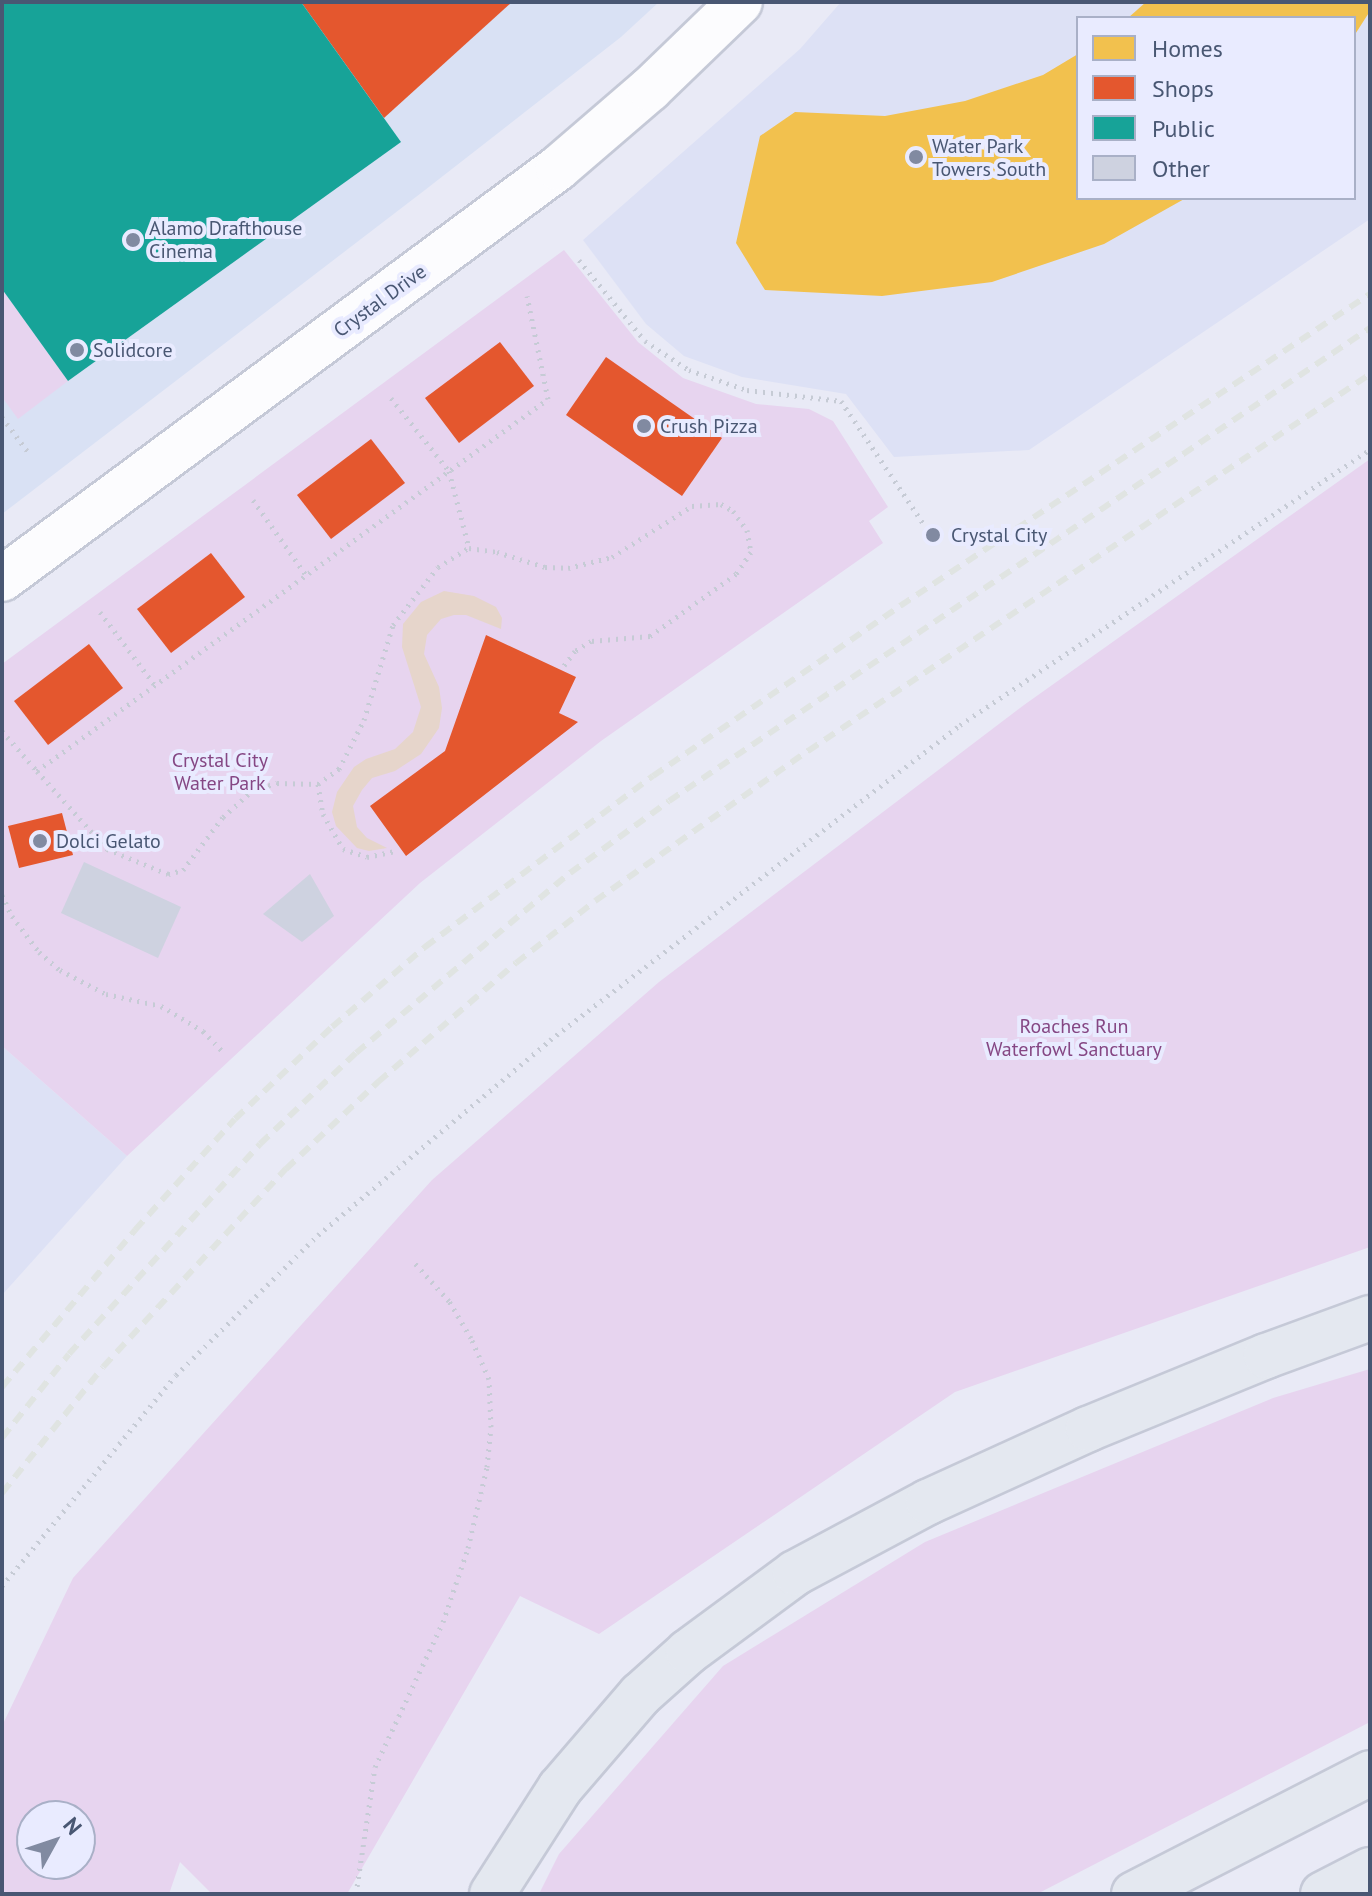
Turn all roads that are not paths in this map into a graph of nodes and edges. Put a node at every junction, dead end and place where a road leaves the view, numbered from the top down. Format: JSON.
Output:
{"nodes":[{"id":1,"x":740,"y":2,"type":"edge"},
{"id":2,"x":2,"y":579,"type":"edge"},
{"id":3,"x":1370,"y":1318,"type":"edge"},
{"id":4,"x":1370,"y":1773,"type":"edge"},
{"id":5,"x":1370,"y":1870,"type":"edge"},
{"id":6,"x":492,"y":1894,"type":"edge"},
{"id":7,"x":1134,"y":1894,"type":"edge"},
{"id":8,"x":1323,"y":1894,"type":"edge"}],
"edges":[{"from":1,"to":2,"type":"street","name":"Crystal Drive"},
{"from":3,"to":6,"type":"highway"},
{"from":4,"to":7,"type":"highway"},
{"from":5,"to":8,"type":"highway"}]}
